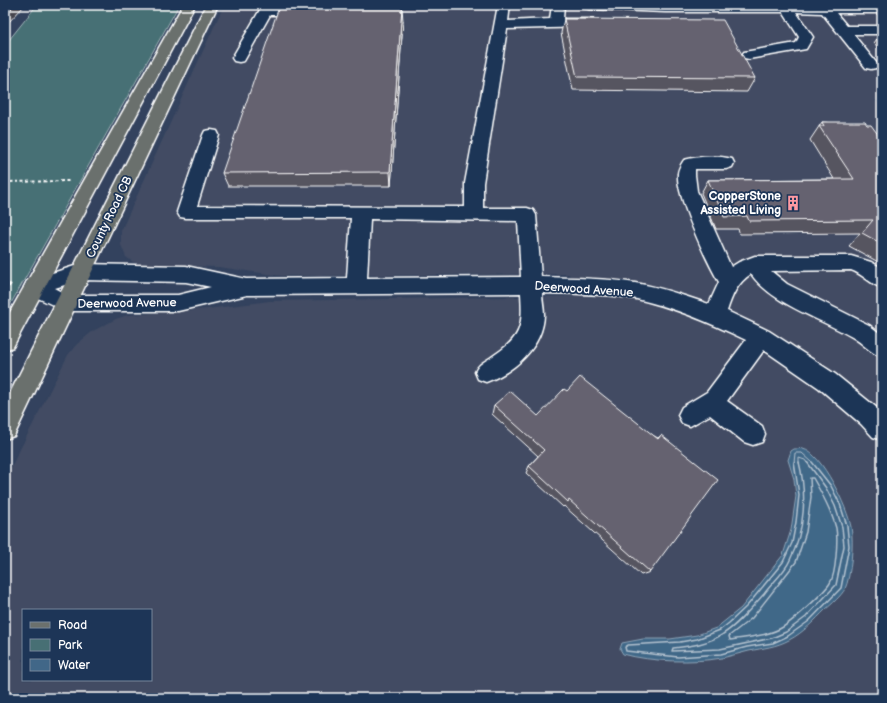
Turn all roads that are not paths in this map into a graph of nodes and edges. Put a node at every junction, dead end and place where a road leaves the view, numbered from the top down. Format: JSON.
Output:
{"nodes":[{"id":1,"x":189,"y":5,"type":"edge"},
{"id":2,"x":212,"y":5,"type":"edge"},
{"id":3,"x":504,"y":5,"type":"edge"},
{"id":4,"x":558,"y":5,"type":"edge"},
{"id":5,"x":589,"y":5,"type":"edge"},
{"id":6,"x":600,"y":5,"type":"edge"},
{"id":7,"x":724,"y":7,"type":"edge"},
{"id":8,"x":785,"y":7,"type":"edge"},
{"id":9,"x":345,"y":8,"type":"edge"},
{"id":10,"x":692,"y":8,"type":"junction"},
{"id":11,"x":826,"y":9,"type":"junction"},
{"id":12,"x":882,"y":9,"type":"edge"},
{"id":13,"x":360,"y":11,"type":"edge"},
{"id":14,"x":556,"y":23,"type":"junction"},
{"id":15,"x":608,"y":23,"type":"edge"},
{"id":16,"x":698,"y":23,"type":"edge"},
{"id":17,"x":501,"y":25,"type":"junction"},
{"id":18,"x":842,"y":30,"type":"junction"},
{"id":19,"x":882,"y":30,"type":"edge"},
{"id":20,"x":749,"y":55,"type":"dead end"},
{"id":21,"x":239,"y":58,"type":"dead end"},
{"id":22,"x":871,"y":65,"type":"dead end"},
{"id":23,"x":212,"y":135,"type":"dead end"},
{"id":24,"x":726,"y":163,"type":"dead end"},
{"id":25,"x":361,"y":212,"type":"junction"},
{"id":26,"x":474,"y":214,"type":"junction"},
{"id":27,"x":755,"y":264,"type":"junction"},
{"id":28,"x":81,"y":272,"type":"junction"},
{"id":29,"x":882,"y":280,"type":"edge"},
{"id":30,"x":729,"y":282,"type":"junction"},
{"id":31,"x":530,"y":285,"type":"junction"},
{"id":32,"x":357,"y":286,"type":"junction"},
{"id":33,"x":34,"y":287,"type":"junction"},
{"id":34,"x":247,"y":287,"type":"junction"},
{"id":35,"x":66,"y":303,"type":"junction"},
{"id":36,"x":715,"y":315,"type":"junction"},
{"id":37,"x":761,"y":337,"type":"junction"},
{"id":38,"x":5,"y":341,"type":"edge"},
{"id":39,"x":882,"y":348,"type":"edge"},
{"id":40,"x":486,"y":372,"type":"dead end"},
{"id":41,"x":710,"y":402,"type":"junction"},
{"id":42,"x":690,"y":416,"type":"dead end"},
{"id":43,"x":5,"y":428,"type":"edge"},
{"id":44,"x":882,"y":429,"type":"edge"},
{"id":45,"x":753,"y":434,"type":"dead end"}],
"edges":[{"from":1,"to":33,"type":"main road"},
{"from":2,"to":28,"type":"main road","name":"County Road CB"},
{"from":3,"to":17,"type":"street"},
{"from":4,"to":14,"type":"street"},
{"from":5,"to":6,"type":"street"},
{"from":6,"to":10,"type":"street"},
{"from":7,"to":8,"type":"street"},
{"from":7,"to":10,"type":"street"},
{"from":8,"to":11,"type":"street"},
{"from":8,"to":20,"type":"street"},
{"from":9,"to":13,"type":"street"},
{"from":9,"to":21,"type":"street"},
{"from":10,"to":16,"type":"street"},
{"from":11,"to":12,"type":"street"},
{"from":11,"to":18,"type":"street"},
{"from":14,"to":15,"type":"street"},
{"from":14,"to":17,"type":"street"},
{"from":17,"to":26,"type":"street"},
{"from":18,"to":19,"type":"street"},
{"from":18,"to":22,"type":"street"},
{"from":23,"to":25,"type":"street"},
{"from":24,"to":30,"type":"street"},
{"from":25,"to":26,"type":"street"},
{"from":25,"to":32,"type":"street"},
{"from":26,"to":31,"type":"street"},
{"from":27,"to":29,"type":"street"},
{"from":27,"to":30,"type":"street"},
{"from":27,"to":39,"type":"street"},
{"from":28,"to":33,"type":"street","name":"Deerwood Avenue"},
{"from":28,"to":34,"type":"street","name":"Deerwood Avenue"},
{"from":28,"to":35,"type":"main road","name":"County Road CB"},
{"from":30,"to":36,"type":"street"},
{"from":31,"to":32,"type":"street","name":"Deerwood Avenue"},
{"from":31,"to":36,"type":"street","name":"Deerwood Avenue"},
{"from":31,"to":40,"type":"street"},
{"from":32,"to":34,"type":"street","name":"Deerwood Avenue"},
{"from":33,"to":35,"type":"street","name":"Deerwood Avenue"},
{"from":33,"to":38,"type":"main road"},
{"from":34,"to":35,"type":"street","name":"Deerwood Avenue"},
{"from":35,"to":43,"type":"main road","name":"County Road CB"},
{"from":36,"to":37,"type":"street","name":"Deerwood Avenue"},
{"from":37,"to":41,"type":"street"},
{"from":37,"to":44,"type":"street","name":"Deerwood Avenue"},
{"from":41,"to":42,"type":"street"},
{"from":41,"to":45,"type":"street"}]}
